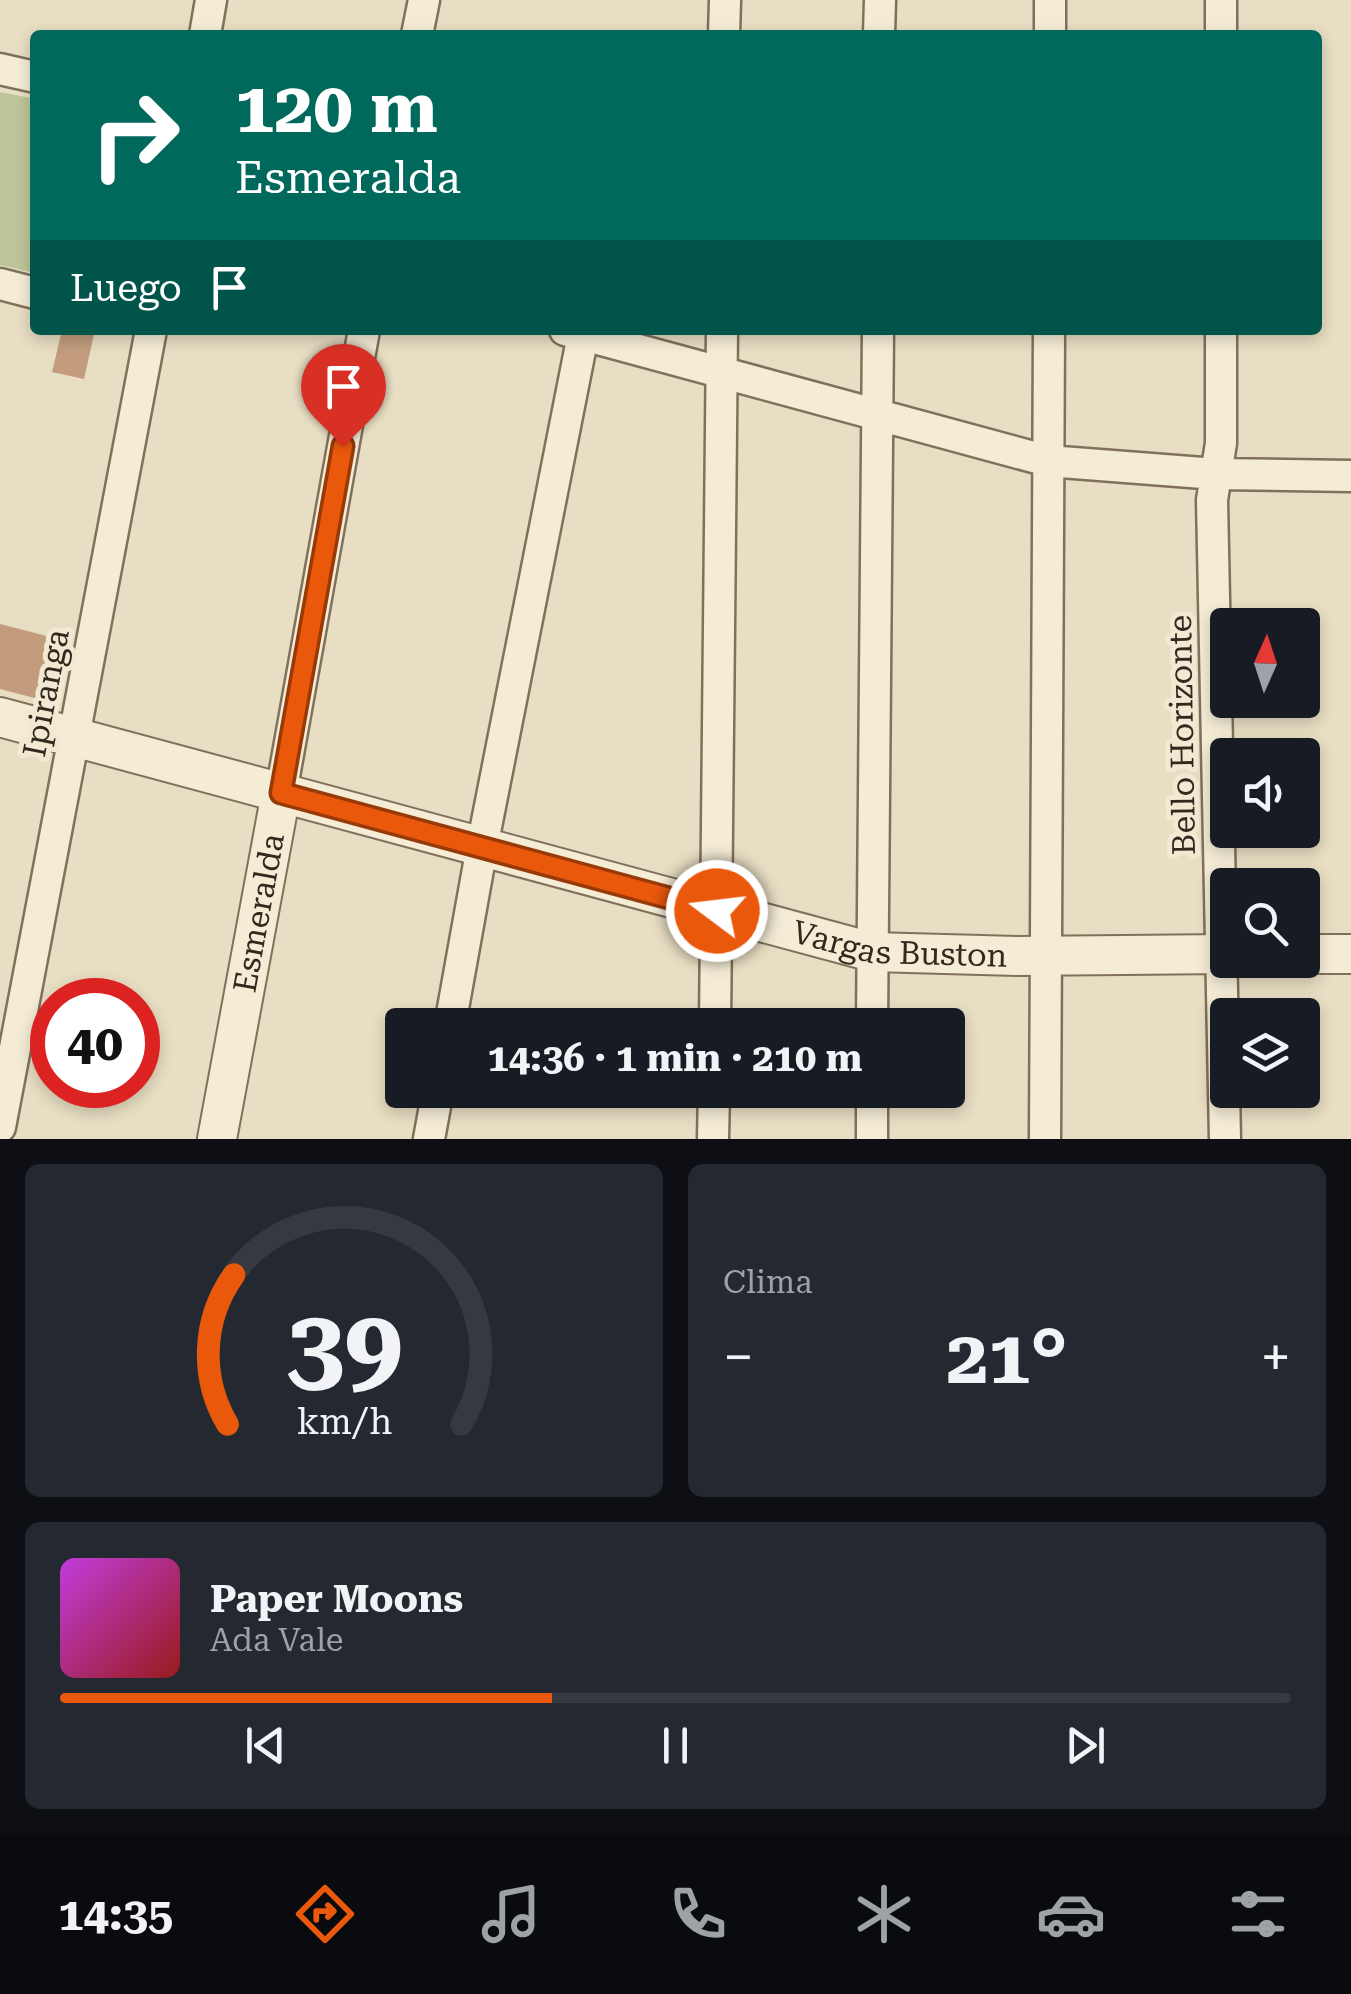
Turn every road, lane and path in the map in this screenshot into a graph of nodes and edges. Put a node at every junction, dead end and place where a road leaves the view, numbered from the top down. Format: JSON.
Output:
{"nodes":[{"id":1,"x":211,"y":0,"type":"edge"},
{"id":2,"x":424,"y":0,"type":"edge"},
{"id":3,"x":724,"y":0,"type":"edge"},
{"id":4,"x":880,"y":0,"type":"edge"},
{"id":5,"x":1050,"y":0,"type":"edge"},
{"id":6,"x":1220,"y":0,"type":"edge"},
{"id":7,"x":205,"y":30,"type":"edge"},
{"id":8,"x":419,"y":30,"type":"edge"},
{"id":9,"x":724,"y":30,"type":"edge"},
{"id":10,"x":879,"y":30,"type":"edge"},
{"id":11,"x":1050,"y":30,"type":"edge"},
{"id":12,"x":1220,"y":30,"type":"edge"},
{"id":13,"x":0,"y":69,"type":"edge"},
{"id":14,"x":30,"y":75,"type":"edge"},
{"id":15,"x":0,"y":284,"type":"edge"},
{"id":16,"x":30,"y":291,"type":"edge"},
{"id":17,"x":149,"y":335,"type":"edge"},
{"id":18,"x":363,"y":335,"type":"edge"},
{"id":19,"x":573,"y":335,"type":"edge"},
{"id":20,"x":585,"y":335,"type":"edge"},
{"id":21,"x":722,"y":335,"type":"edge"},
{"id":22,"x":878,"y":335,"type":"edge"},
{"id":23,"x":1048,"y":335,"type":"edge"},
{"id":24,"x":1221,"y":335,"type":"edge"},
{"id":25,"x":721,"y":372,"type":"junction"},
{"id":26,"x":877,"y":416,"type":"junction"},
{"id":27,"x":1048,"y":461,"type":"junction"},
{"id":28,"x":1216,"y":474,"type":"junction"},
{"id":29,"x":1351,"y":476,"type":"edge"},
{"id":30,"x":0,"y":718,"type":"edge"},
{"id":31,"x":74,"y":738,"type":"junction"},
{"id":32,"x":281,"y":793,"type":"junction"},
{"id":33,"x":482,"y":847,"type":"junction"},
{"id":34,"x":1222,"y":868,"type":"edge"},
{"id":35,"x":717,"y":911,"type":"junction"},
{"id":36,"x":872,"y":952,"type":"junction"},
{"id":37,"x":1210,"y":954,"type":"edge"},
{"id":38,"x":1320,"y":954,"type":"edge"},
{"id":39,"x":1351,"y":954,"type":"edge"},
{"id":40,"x":1046,"y":956,"type":"junction"},
{"id":41,"x":1224,"y":978,"type":"edge"},
{"id":42,"x":453,"y":1008,"type":"edge"},
{"id":43,"x":715,"y":1008,"type":"edge"},
{"id":44,"x":872,"y":1008,"type":"edge"},
{"id":45,"x":435,"y":1108,"type":"edge"},
{"id":46,"x":714,"y":1108,"type":"edge"},
{"id":47,"x":872,"y":1108,"type":"edge"},
{"id":48,"x":0,"y":1127,"type":"edge"},
{"id":49,"x":218,"y":1139,"type":"edge"},
{"id":50,"x":429,"y":1139,"type":"edge"},
{"id":51,"x":714,"y":1139,"type":"edge"},
{"id":52,"x":872,"y":1139,"type":"edge"},
{"id":53,"x":1045,"y":1139,"type":"edge"},
{"id":54,"x":1225,"y":1139,"type":"edge"}],
"edges":[{"from":1,"to":7,"type":"street"},
{"from":2,"to":8,"type":"street"},
{"from":3,"to":9,"type":"street"},
{"from":4,"to":10,"type":"street"},
{"from":5,"to":11,"type":"street"},
{"from":6,"to":12,"type":"street"},
{"from":13,"to":14,"type":"street"},
{"from":15,"to":16,"type":"street"},
{"from":17,"to":31,"type":"street","name":"Ipiranga"},
{"from":18,"to":32,"type":"street","name":"Esmeralda"},
{"from":19,"to":33,"type":"street"},
{"from":20,"to":25,"type":"street"},
{"from":21,"to":25,"type":"street"},
{"from":22,"to":26,"type":"street"},
{"from":23,"to":27,"type":"street"},
{"from":24,"to":28,"type":"street","name":"Bello Horizonte"},
{"from":25,"to":26,"type":"street"},
{"from":25,"to":35,"type":"street"},
{"from":26,"to":27,"type":"street"},
{"from":26,"to":36,"type":"street"},
{"from":27,"to":28,"type":"street"},
{"from":27,"to":40,"type":"street"},
{"from":28,"to":29,"type":"street"},
{"from":28,"to":34,"type":"street","name":"Bello Horizonte"},
{"from":30,"to":31,"type":"street","name":"Vargas Buston"},
{"from":31,"to":32,"type":"street","name":"Vargas Buston"},
{"from":31,"to":48,"type":"street","name":"Ipiranga"},
{"from":32,"to":33,"type":"street","name":"Vargas Buston"},
{"from":32,"to":49,"type":"street","name":"Esmeralda"},
{"from":33,"to":35,"type":"street","name":"Vargas Buston"},
{"from":33,"to":42,"type":"street"},
{"from":35,"to":36,"type":"street","name":"Vargas Buston"},
{"from":35,"to":43,"type":"street"},
{"from":36,"to":40,"type":"street","name":"Vargas Buston"},
{"from":36,"to":44,"type":"street"},
{"from":37,"to":40,"type":"street","name":"Vargas Buston"},
{"from":38,"to":39,"type":"street"},
{"from":40,"to":53,"type":"street"},
{"from":41,"to":54,"type":"street","name":"Bello Horizonte"},
{"from":45,"to":50,"type":"street"},
{"from":46,"to":51,"type":"street"},
{"from":47,"to":52,"type":"street"}]}
